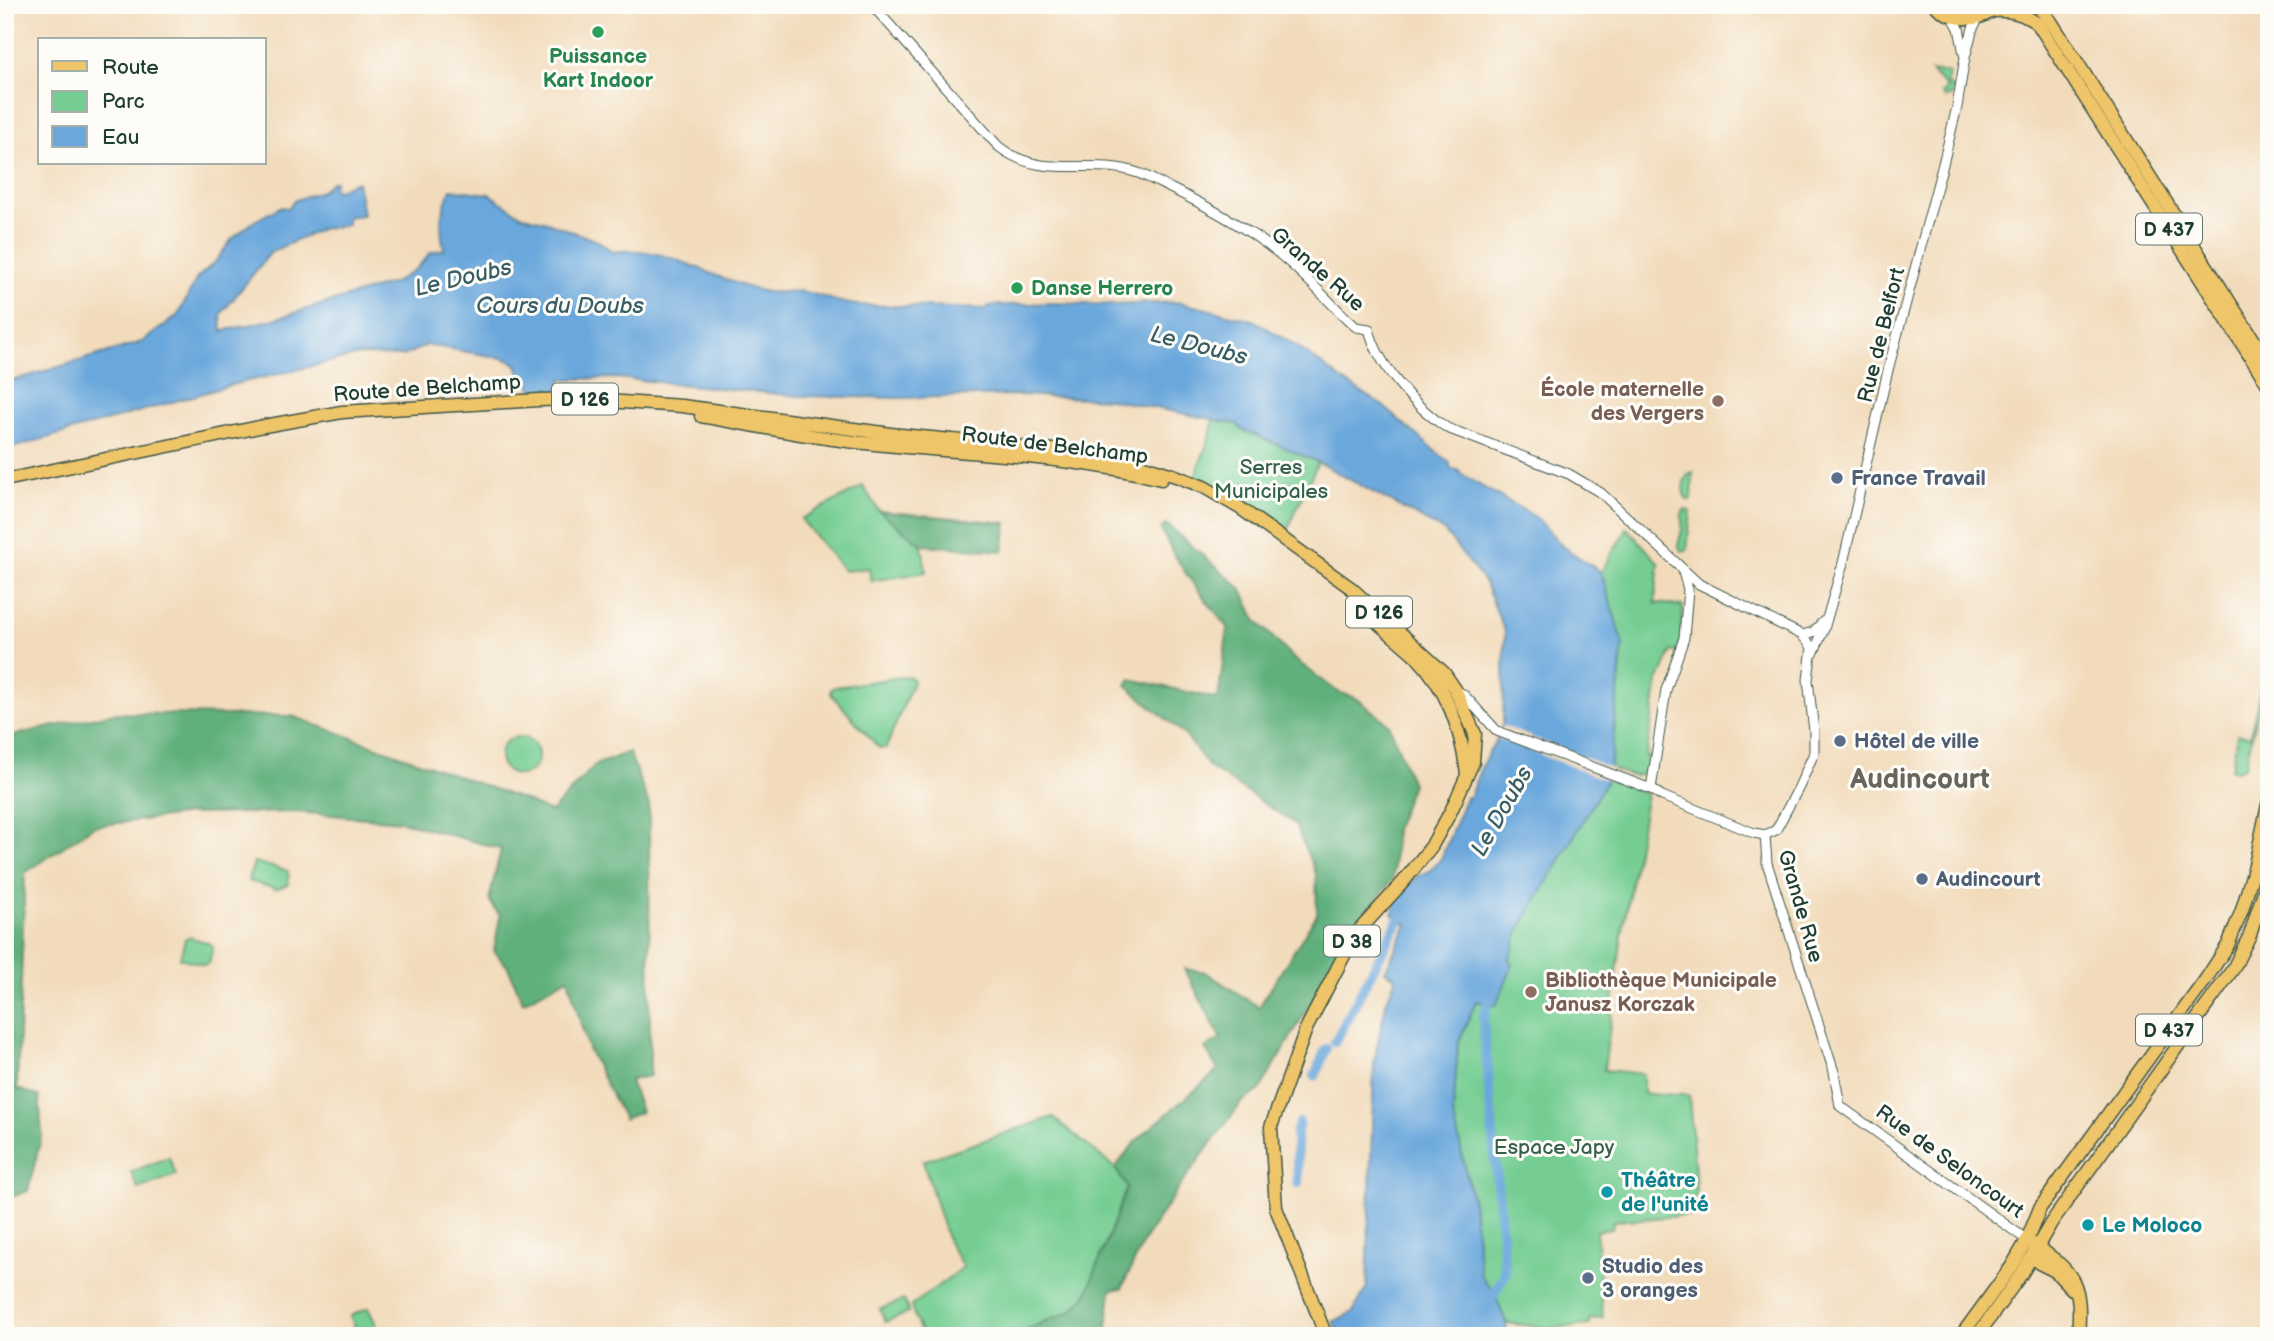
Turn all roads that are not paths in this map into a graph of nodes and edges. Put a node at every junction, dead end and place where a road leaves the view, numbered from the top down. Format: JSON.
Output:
{"nodes":[{"id":1,"x":872,"y":5,"type":"edge"},
{"id":2,"x":1935,"y":5,"type":"edge"},
{"id":3,"x":2036,"y":5,"type":"edge"},
{"id":4,"x":1997,"y":8,"type":"edge"},
{"id":5,"x":1952,"y":16,"type":"junction"},
{"id":6,"x":1979,"y":18,"type":"junction"},
{"id":7,"x":1965,"y":57,"type":"junction"},
{"id":8,"x":2269,"y":364,"type":"edge"},
{"id":9,"x":2269,"y":386,"type":"edge"},
{"id":10,"x":5,"y":480,"type":"edge"},
{"id":11,"x":5,"y":488,"type":"edge"},
{"id":12,"x":1683,"y":572,"type":"junction"},
{"id":13,"x":1699,"y":584,"type":"junction"},
{"id":14,"x":1688,"y":589,"type":"junction"},
{"id":15,"x":1824,"y":624,"type":"junction"},
{"id":16,"x":1802,"y":635,"type":"junction"},
{"id":17,"x":1415,"y":655,"type":"junction"},
{"id":18,"x":1812,"y":656,"type":"junction"},
{"id":19,"x":1455,"y":689,"type":"junction"},
{"id":20,"x":1497,"y":731,"type":"junction"},
{"id":21,"x":1475,"y":734,"type":"junction"},
{"id":22,"x":1467,"y":775,"type":"junction"},
{"id":23,"x":1651,"y":789,"type":"junction"},
{"id":24,"x":2269,"y":800,"type":"edge"},
{"id":25,"x":1765,"y":835,"type":"junction"},
{"id":26,"x":2264,"y":845,"type":"edge"},
{"id":27,"x":2269,"y":875,"type":"edge"},
{"id":28,"x":1839,"y":1107,"type":"joint"},
{"id":29,"x":2027,"y":1240,"type":"junction"},
{"id":30,"x":2038,"y":1247,"type":"junction"},
{"id":31,"x":2042,"y":1266,"type":"junction"},
{"id":32,"x":2025,"y":1268,"type":"junction"},
{"id":33,"x":2081,"y":1304,"type":"junction"},
{"id":34,"x":1326,"y":1336,"type":"edge"},
{"id":35,"x":1961,"y":1336,"type":"edge"},
{"id":36,"x":1977,"y":1336,"type":"edge"},
{"id":37,"x":2078,"y":1336,"type":"edge"}],
"edges":[{"from":1,"to":12,"type":"street","name":"Grande Rue"},
{"from":2,"to":5,"type":"main road"},
{"from":3,"to":8,"type":"main road","number":"D 437"},
{"from":4,"to":6,"type":"main road"},
{"from":4,"to":9,"type":"main road","number":"D 437"},
{"from":5,"to":6,"type":"main road"},
{"from":5,"to":7,"type":"street","name":"Rue de Belfort"},
{"from":6,"to":7,"type":"street","name":"Rue de Belfort"},
{"from":7,"to":15,"type":"street","name":"Rue de Belfort"},
{"from":10,"to":19,"type":"main road","name":"Route de Belchamp","number":"D 126"},
{"from":11,"to":17,"type":"main road","name":"Route de Belchamp","number":"D 126"},
{"from":12,"to":13,"type":"street","name":"Grande Rue"},
{"from":12,"to":14,"type":"street"},
{"from":13,"to":14,"type":"street"},
{"from":13,"to":16,"type":"street","name":"Grande Rue"},
{"from":14,"to":23,"type":"street"},
{"from":15,"to":16,"type":"street"},
{"from":15,"to":18,"type":"street","name":"Rue de Belfort"},
{"from":16,"to":18,"type":"street","name":"Grande Rue"},
{"from":17,"to":21,"type":"street","name":"Route de Belchamp","number":"D 126"},
{"from":17,"to":22,"type":"main road"},
{"from":18,"to":25,"type":"street","name":"Grande Rue"},
{"from":19,"to":20,"type":"street"},
{"from":19,"to":21,"type":"main road","name":"Route de Belchamp","number":"D 126"},
{"from":20,"to":21,"type":"street"},
{"from":20,"to":23,"type":"street"},
{"from":21,"to":22,"type":"main road","number":"D 38"},
{"from":22,"to":34,"type":"main road","number":"D 38"},
{"from":23,"to":25,"type":"street"},
{"from":24,"to":26,"type":"main road","number":"D 437"},
{"from":25,"to":28,"type":"street","name":"Grande Rue"},
{"from":26,"to":29,"type":"main road","number":"D 437"},
{"from":27,"to":30,"type":"main road","number":"D 437"},
{"from":28,"to":29,"type":"street","name":"Rue de Seloncourt"},
{"from":29,"to":30,"type":"main road","name":"Rue de Seloncourt"},
{"from":29,"to":35,"type":"main road","number":"D 437"},
{"from":30,"to":31,"type":"main road"},
{"from":30,"to":32,"type":"main road","number":"D 437"},
{"from":30,"to":33,"type":"main road","name":"Rue de Seloncourt"},
{"from":31,"to":32,"type":"main road"},
{"from":31,"to":33,"type":"main road"},
{"from":32,"to":36,"type":"main road","number":"D 437"},
{"from":33,"to":37,"type":"main road","name":"Rue de Seloncourt"}]}
